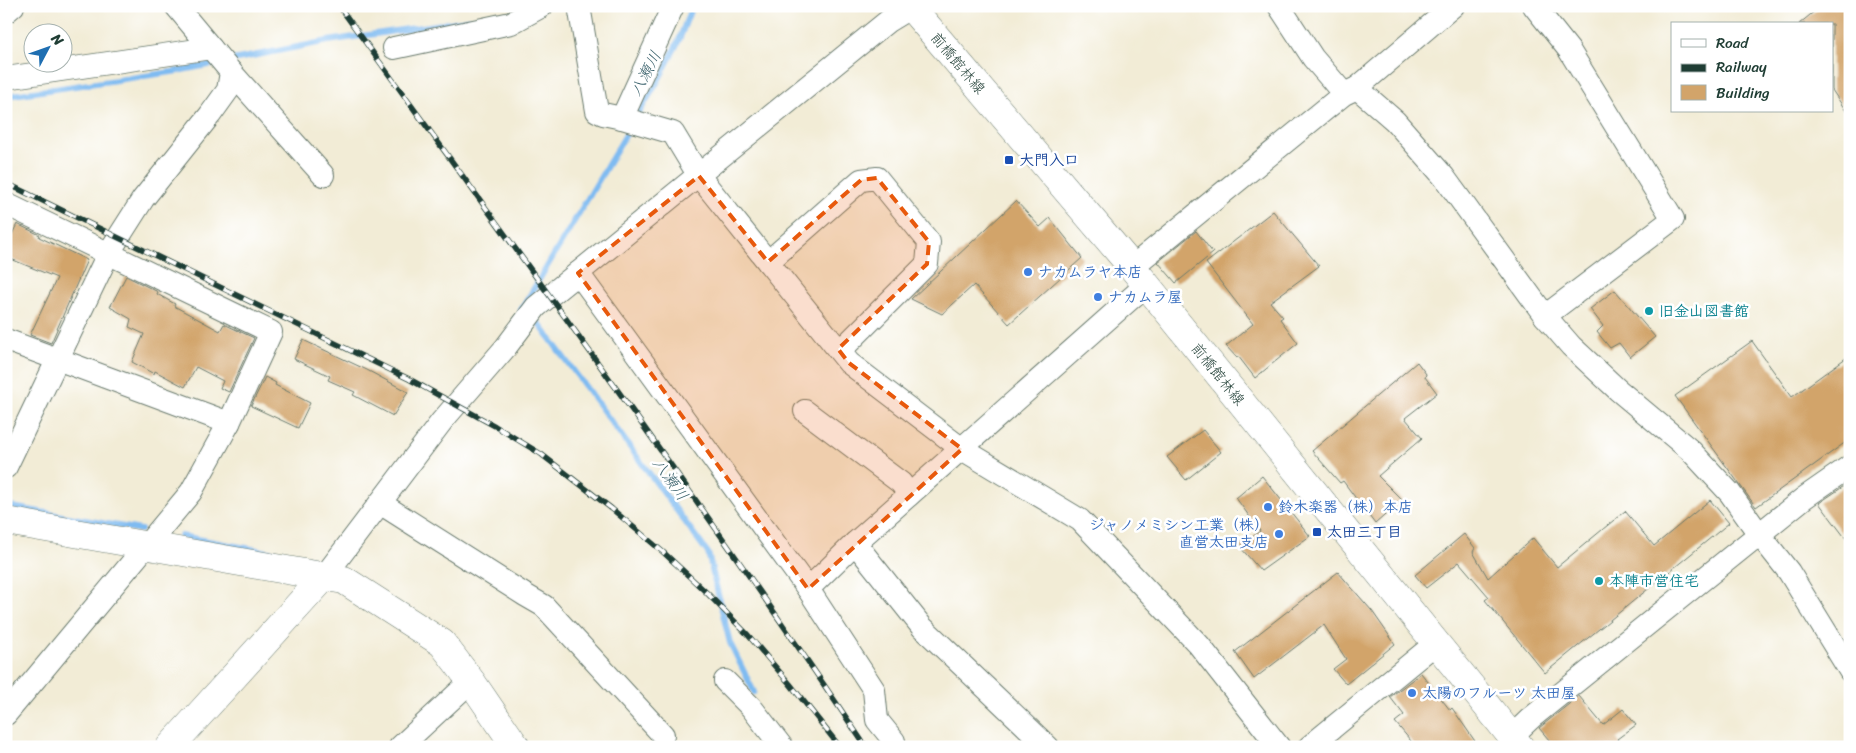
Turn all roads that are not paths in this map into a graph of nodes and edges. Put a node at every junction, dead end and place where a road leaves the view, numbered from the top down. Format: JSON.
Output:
{"nodes":[{"id":1,"x":13,"y":6,"type":"edge"},
{"id":2,"x":176,"y":6,"type":"edge"},
{"id":3,"x":542,"y":6,"type":"edge"},
{"id":4,"x":579,"y":6,"type":"edge"},
{"id":5,"x":673,"y":6,"type":"edge"},
{"id":6,"x":911,"y":6,"type":"edge"},
{"id":7,"x":1279,"y":6,"type":"edge"},
{"id":8,"x":1453,"y":6,"type":"edge"},
{"id":9,"x":1534,"y":6,"type":"edge"},
{"id":10,"x":6,"y":12,"type":"edge"},
{"id":11,"x":394,"y":48,"type":"dead end"},
{"id":12,"x":212,"y":49,"type":"junction"},
{"id":13,"x":230,"y":72,"type":"junction"},
{"id":14,"x":6,"y":78,"type":"edge"},
{"id":15,"x":1350,"y":91,"type":"junction"},
{"id":16,"x":622,"y":118,"type":"junction"},
{"id":17,"x":323,"y":175,"type":"dead end"},
{"id":18,"x":699,"y":176,"type":"junction"},
{"id":19,"x":6,"y":204,"type":"edge"},
{"id":20,"x":108,"y":254,"type":"junction"},
{"id":21,"x":768,"y":262,"type":"junction"},
{"id":22,"x":578,"y":272,"type":"junction"},
{"id":23,"x":1139,"y":276,"type":"junction"},
{"id":24,"x":1545,"y":316,"type":"junction"},
{"id":25,"x":6,"y":340,"type":"edge"},
{"id":26,"x":838,"y":349,"type":"junction"},
{"id":27,"x":58,"y":358,"type":"junction"},
{"id":28,"x":805,"y":411,"type":"dead end"},
{"id":29,"x":228,"y":422,"type":"junction"},
{"id":30,"x":962,"y":449,"type":"junction"},
{"id":31,"x":1850,"y":466,"type":"edge"},
{"id":32,"x":6,"y":467,"type":"edge"},
{"id":33,"x":909,"y":495,"type":"junction"},
{"id":34,"x":380,"y":503,"type":"junction"},
{"id":35,"x":6,"y":521,"type":"edge"},
{"id":36,"x":1759,"y":534,"type":"junction"},
{"id":37,"x":855,"y":543,"type":"junction"},
{"id":38,"x":147,"y":545,"type":"junction"},
{"id":39,"x":324,"y":577,"type":"junction"},
{"id":40,"x":808,"y":589,"type":"junction"},
{"id":41,"x":1436,"y":643,"type":"junction"},
{"id":42,"x":1850,"y":671,"type":"edge"},
{"id":43,"x":471,"y":681,"type":"junction"},
{"id":44,"x":725,"y":681,"type":"dead end"},
{"id":45,"x":6,"y":714,"type":"edge"},
{"id":46,"x":663,"y":735,"type":"dead end"},
{"id":47,"x":1511,"y":743,"type":"edge"},
{"id":48,"x":170,"y":747,"type":"edge"},
{"id":49,"x":400,"y":747,"type":"edge"},
{"id":50,"x":516,"y":747,"type":"edge"},
{"id":51,"x":782,"y":747,"type":"edge"},
{"id":52,"x":895,"y":747,"type":"edge"},
{"id":53,"x":1048,"y":747,"type":"edge"},
{"id":54,"x":1279,"y":747,"type":"edge"},
{"id":55,"x":1309,"y":747,"type":"edge"}],
"edges":[{"from":1,"to":10,"type":"street"},
{"from":2,"to":12,"type":"street"},
{"from":3,"to":11,"type":"street"},
{"from":4,"to":16,"type":"street"},
{"from":5,"to":16,"type":"street"},
{"from":6,"to":18,"type":"street"},
{"from":6,"to":23,"type":"main road","name":"前橋館林線"},
{"from":7,"to":15,"type":"street"},
{"from":8,"to":15,"type":"street"},
{"from":9,"to":24,"type":"street"},
{"from":12,"to":13,"type":"street"},
{"from":12,"to":14,"type":"street"},
{"from":13,"to":17,"type":"street"},
{"from":13,"to":20,"type":"street"},
{"from":15,"to":23,"type":"street"},
{"from":15,"to":24,"type":"street"},
{"from":16,"to":18,"type":"street"},
{"from":18,"to":21,"type":"street"},
{"from":18,"to":22,"type":"street"},
{"from":19,"to":20,"type":"street"},
{"from":20,"to":27,"type":"street"},
{"from":20,"to":29,"type":"street"},
{"from":21,"to":26,"type":"street"},
{"from":21,"to":26,"type":"street"},
{"from":22,"to":34,"type":"street"},
{"from":22,"to":40,"type":"street"},
{"from":23,"to":30,"type":"street"},
{"from":23,"to":41,"type":"main road","name":"前橋館林線"},
{"from":24,"to":36,"type":"street"},
{"from":25,"to":27,"type":"street"},
{"from":26,"to":30,"type":"street"},
{"from":27,"to":29,"type":"street"},
{"from":27,"to":32,"type":"street"},
{"from":28,"to":33,"type":"street"},
{"from":29,"to":38,"type":"street"},
{"from":30,"to":33,"type":"street"},
{"from":30,"to":54,"type":"street"},
{"from":31,"to":36,"type":"street"},
{"from":33,"to":37,"type":"street"},
{"from":34,"to":39,"type":"street"},
{"from":34,"to":46,"type":"street"},
{"from":35,"to":38,"type":"main road"},
{"from":36,"to":42,"type":"street"},
{"from":36,"to":47,"type":"street"},
{"from":37,"to":40,"type":"street"},
{"from":37,"to":53,"type":"street"},
{"from":38,"to":39,"type":"main road"},
{"from":38,"to":45,"type":"street"},
{"from":39,"to":43,"type":"main road"},
{"from":39,"to":48,"type":"main road"},
{"from":40,"to":52,"type":"street"},
{"from":41,"to":47,"type":"main road","name":"前橋館林線"},
{"from":41,"to":55,"type":"street"},
{"from":43,"to":49,"type":"street"},
{"from":43,"to":50,"type":"main road"},
{"from":44,"to":51,"type":"street"}]}
